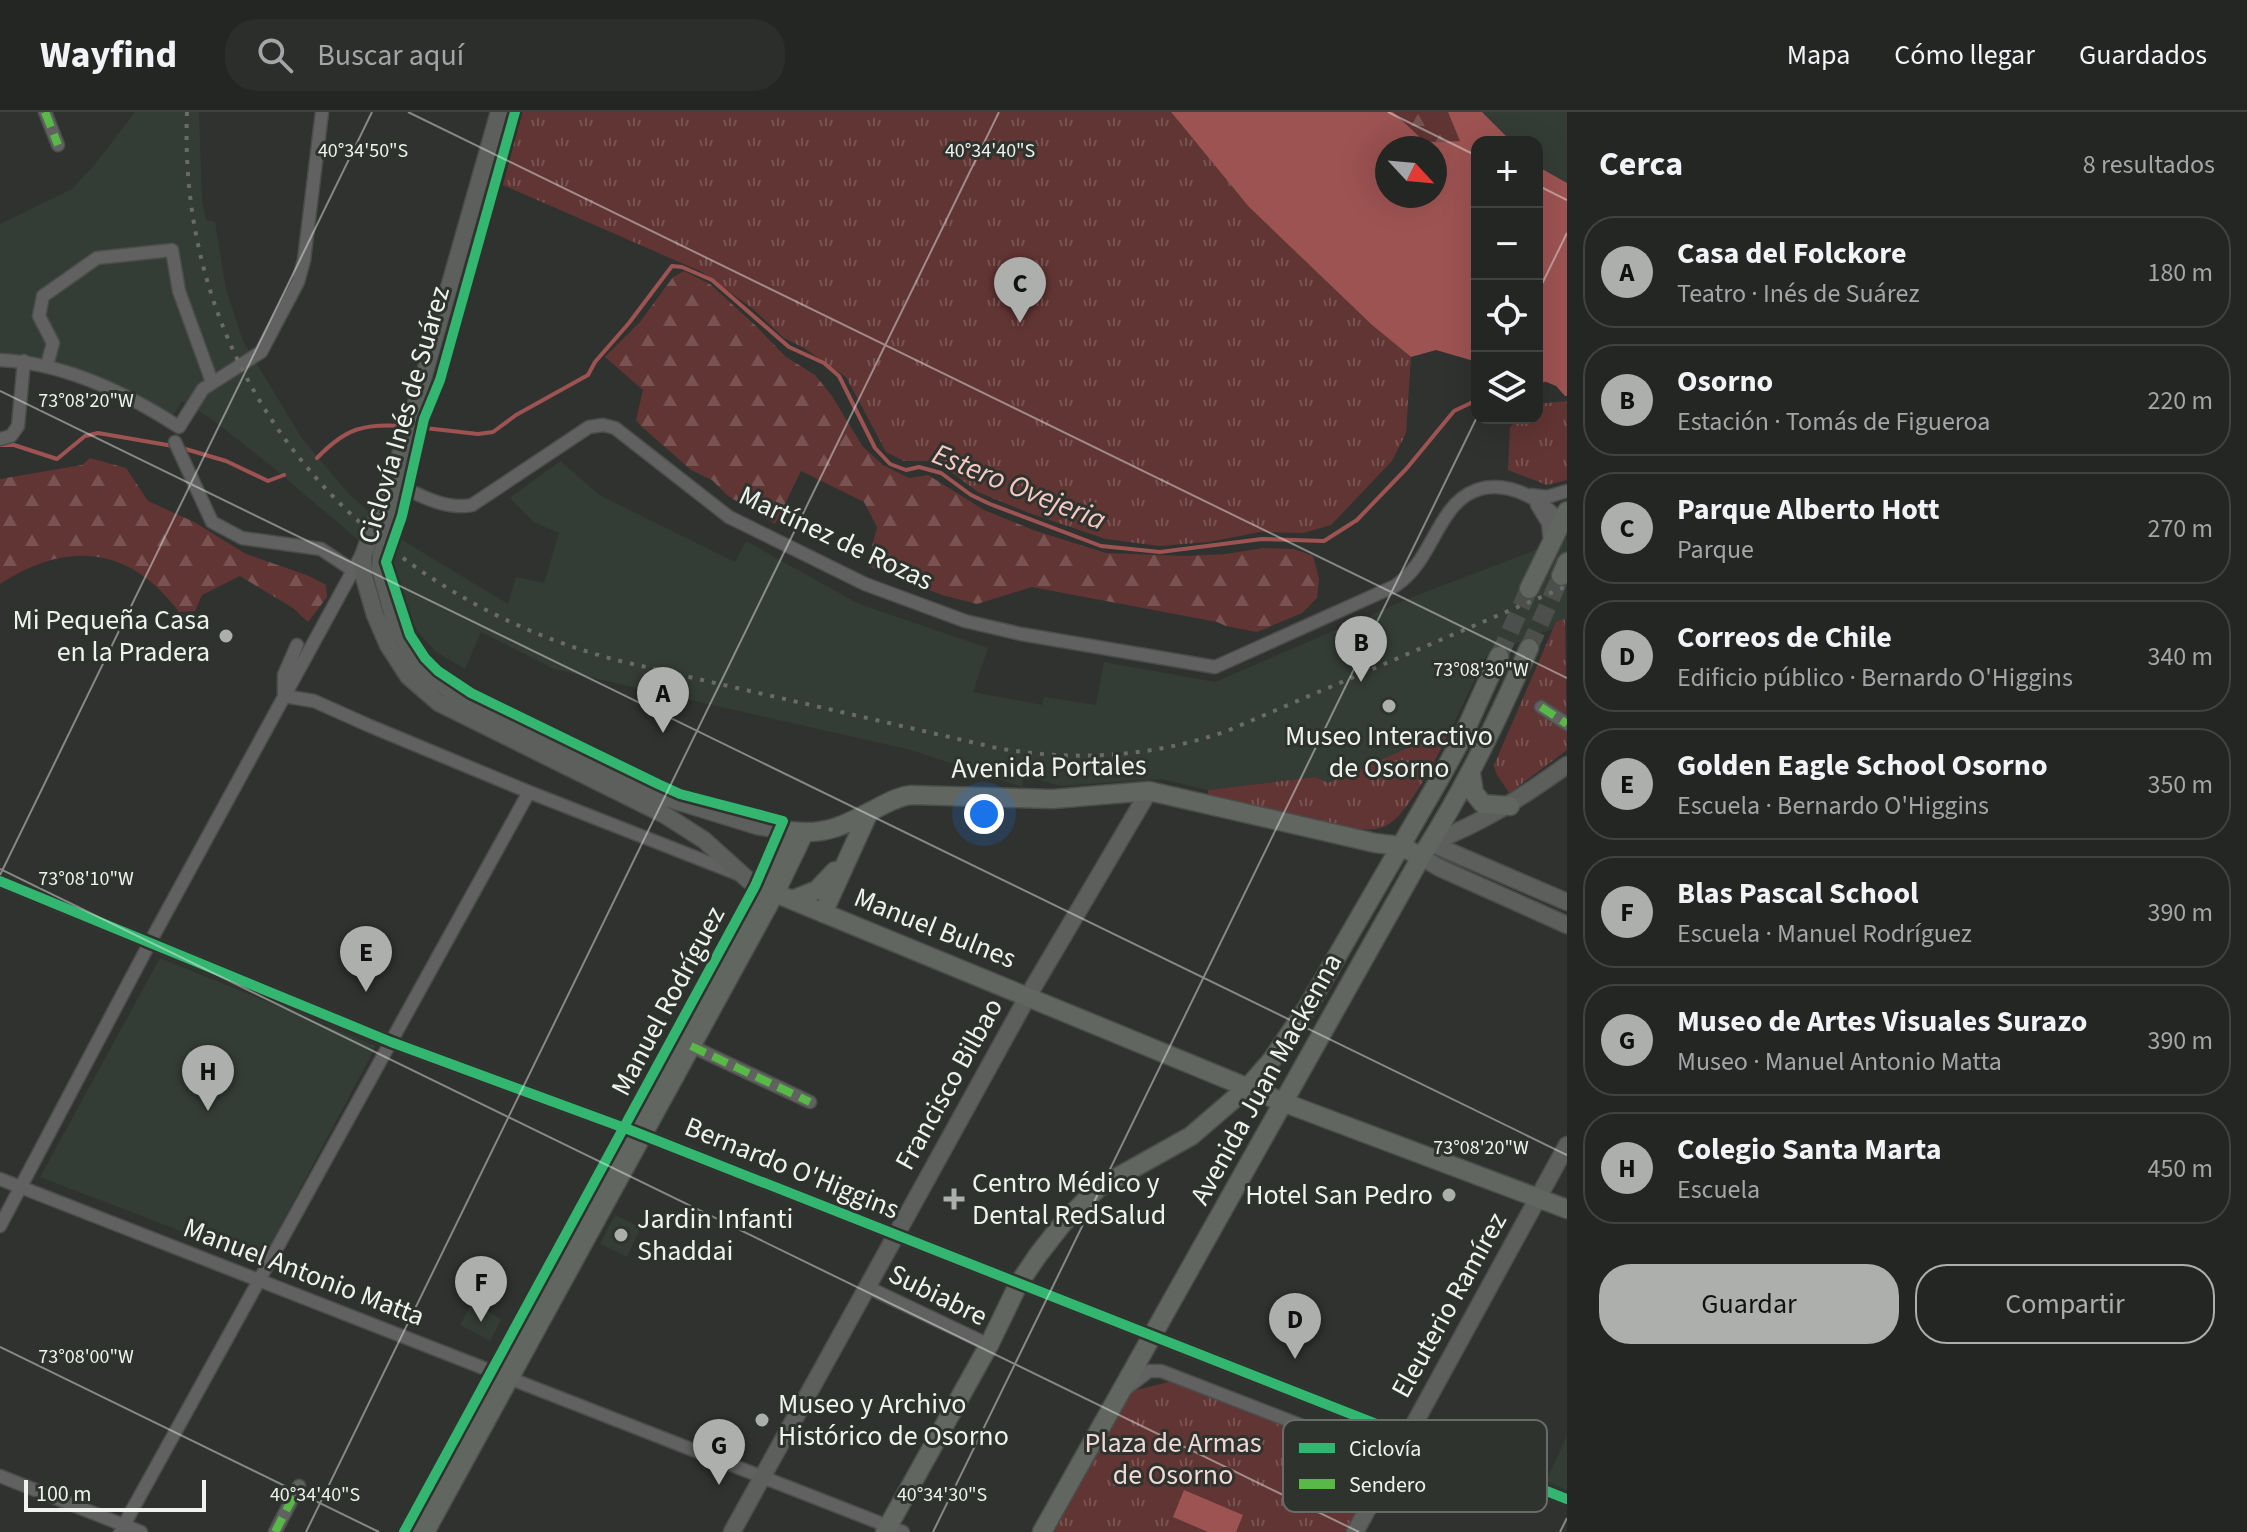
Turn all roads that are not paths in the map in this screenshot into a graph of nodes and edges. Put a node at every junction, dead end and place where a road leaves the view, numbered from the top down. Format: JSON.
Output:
{"nodes":[{"id":1,"x":45,"y":112,"type":"edge"},
{"id":2,"x":322,"y":112,"type":"edge"},
{"id":3,"x":497,"y":112,"type":"edge"},
{"id":4,"x":58,"y":145,"type":"dead end"},
{"id":5,"x":0,"y":360,"type":"edge"},
{"id":6,"x":24,"y":361,"type":"junction"},
{"id":7,"x":47,"y":365,"type":"junction"},
{"id":8,"x":212,"y":382,"type":"junction"},
{"id":9,"x":0,"y":439,"type":"edge"},
{"id":10,"x":406,"y":439,"type":"junction"},
{"id":11,"x":177,"y":447,"type":"dead end"},
{"id":12,"x":400,"y":486,"type":"junction"},
{"id":13,"x":1567,"y":491,"type":"edge"},
{"id":14,"x":1530,"y":495,"type":"junction"},
{"id":15,"x":1565,"y":520,"type":"edge"},
{"id":16,"x":1550,"y":545,"type":"junction"},
{"id":17,"x":365,"y":548,"type":"junction"},
{"id":18,"x":354,"y":571,"type":"junction"},
{"id":19,"x":1529,"y":589,"type":"tunnel mouth"},
{"id":20,"x":297,"y":645,"type":"dead end"},
{"id":21,"x":1529,"y":648,"type":"tunnel mouth"},
{"id":22,"x":1499,"y":656,"type":"tunnel mouth"},
{"id":23,"x":284,"y":696,"type":"junction"},
{"id":24,"x":1541,"y":707,"type":"dead end"},
{"id":25,"x":1567,"y":724,"type":"edge"},
{"id":26,"x":515,"y":733,"type":"junction"},
{"id":27,"x":1567,"y":765,"type":"edge"},
{"id":28,"x":1471,"y":774,"type":"junction"},
{"id":29,"x":1149,"y":791,"type":"junction"},
{"id":30,"x":529,"y":792,"type":"junction"},
{"id":31,"x":1510,"y":806,"type":"junction"},
{"id":32,"x":869,"y":812,"type":"junction"},
{"id":33,"x":831,"y":831,"type":"junction"},
{"id":34,"x":796,"y":832,"type":"junction"},
{"id":35,"x":1401,"y":846,"type":"junction"},
{"id":36,"x":1426,"y":850,"type":"junction"},
{"id":37,"x":742,"y":875,"type":"junction"},
{"id":38,"x":0,"y":881,"type":"edge"},
{"id":39,"x":1537,"y":889,"type":"junction"},
{"id":40,"x":776,"y":894,"type":"junction"},
{"id":41,"x":1567,"y":902,"type":"edge"},
{"id":42,"x":1528,"y":908,"type":"junction"},
{"id":43,"x":823,"y":913,"type":"junction"},
{"id":44,"x":1567,"y":925,"type":"edge"},
{"id":45,"x":150,"y":944,"type":"junction"},
{"id":46,"x":1028,"y":996,"type":"junction"},
{"id":47,"x":391,"y":1042,"type":"junction"},
{"id":48,"x":691,"y":1046,"type":"junction"},
{"id":49,"x":1249,"y":1086,"type":"junction"},
{"id":50,"x":810,"y":1102,"type":"dead end"},
{"id":51,"x":1285,"y":1103,"type":"junction"},
{"id":52,"x":637,"y":1132,"type":"junction"},
{"id":53,"x":1567,"y":1145,"type":"edge"},
{"id":54,"x":0,"y":1179,"type":"edge"},
{"id":55,"x":21,"y":1187,"type":"junction"},
{"id":56,"x":1537,"y":1198,"type":"junction"},
{"id":57,"x":1567,"y":1209,"type":"edge"},
{"id":58,"x":0,"y":1226,"type":"edge"},
{"id":59,"x":895,"y":1234,"type":"junction"},
{"id":60,"x":258,"y":1280,"type":"junction"},
{"id":61,"x":1019,"y":1283,"type":"junction"},
{"id":62,"x":867,"y":1287,"type":"junction"},
{"id":63,"x":1152,"y":1336,"type":"junction"},
{"id":64,"x":989,"y":1345,"type":"junction"},
{"id":65,"x":502,"y":1376,"type":"junction"},
{"id":66,"x":1121,"y":1392,"type":"junction"},
{"id":67,"x":1288,"y":1420,"type":"edge"},
{"id":68,"x":1366,"y":1420,"type":"edge"},
{"id":69,"x":1416,"y":1420,"type":"edge"},
{"id":70,"x":0,"y":1476,"type":"edge"},
{"id":71,"x":763,"y":1477,"type":"junction"},
{"id":72,"x":299,"y":1486,"type":"dead end"},
{"id":73,"x":1547,"y":1491,"type":"edge"},
{"id":74,"x":1567,"y":1499,"type":"edge"},
{"id":75,"x":1366,"y":1512,"type":"edge"},
{"id":76,"x":122,"y":1529,"type":"edge"},
{"id":77,"x":892,"y":1530,"type":"edge"},
{"id":78,"x":1044,"y":1530,"type":"edge"},
{"id":79,"x":141,"y":1532,"type":"edge"},
{"id":80,"x":275,"y":1532,"type":"edge"},
{"id":81,"x":408,"y":1532,"type":"edge"},
{"id":82,"x":425,"y":1532,"type":"edge"},
{"id":83,"x":732,"y":1532,"type":"edge"},
{"id":84,"x":1355,"y":1532,"type":"edge"}],
"edges":[{"from":1,"to":4,"type":"street"},
{"from":2,"to":8,"type":"street"},
{"from":3,"to":10,"type":"main road"},
{"from":5,"to":6,"type":"street"},
{"from":6,"to":7,"type":"street"},
{"from":6,"to":9,"type":"street"},
{"from":7,"to":8,"type":"street"},
{"from":7,"to":8,"type":"street"},
{"from":10,"to":12,"type":"main road"},
{"from":10,"to":17,"type":"main road"},
{"from":11,"to":18,"type":"street"},
{"from":12,"to":14,"type":"street","name":"Martínez de Rozas"},
{"from":12,"to":26,"type":"main road"},
{"from":13,"to":14,"type":"street"},
{"from":14,"to":15,"type":"street"},
{"from":14,"to":16,"type":"street"},
{"from":15,"to":16,"type":"main road"},
{"from":16,"to":19,"type":"main road"},
{"from":17,"to":18,"type":"street"},
{"from":17,"to":26,"type":"main road"},
{"from":18,"to":23,"type":"street"},
{"from":20,"to":23,"type":"street"},
{"from":21,"to":28,"type":"main road","name":"Avenida Juan Mackenna"},
{"from":22,"to":35,"type":"main road","name":"Avenida Juan Mackenna"},
{"from":23,"to":30,"type":"street","name":"Manuel Bulnes"},
{"from":23,"to":45,"type":"street"},
{"from":24,"to":25,"type":"street"},
{"from":26,"to":34,"type":"main road","name":"Avenida Portales"},
{"from":26,"to":37,"type":"main road"},
{"from":27,"to":31,"type":"main road"},
{"from":28,"to":31,"type":"main road"},
{"from":28,"to":36,"type":"main road","name":"Avenida Juan Mackenna"},
{"from":29,"to":32,"type":"main road","name":"Avenida Portales"},
{"from":29,"to":35,"type":"main road","name":"Avenida Portales"},
{"from":29,"to":46,"type":"main road","name":"Francisco Bilbao"},
{"from":30,"to":37,"type":"street","name":"Manuel Bulnes"},
{"from":30,"to":47,"type":"street"},
{"from":31,"to":36,"type":"main road"},
{"from":32,"to":33,"type":"main road","name":"Avenida Portales"},
{"from":32,"to":43,"type":"main road"},
{"from":33,"to":34,"type":"main road","name":"Avenida Portales"},
{"from":33,"to":40,"type":"main road"},
{"from":34,"to":40,"type":"main road","name":"Manuel Rodríguez"},
{"from":35,"to":36,"type":"main road","name":"Avenida Portales"},
{"from":35,"to":49,"type":"main road","name":"Avenida Juan Mackenna"},
{"from":36,"to":39,"type":"main road","name":"Avenida Portales"},
{"from":36,"to":42,"type":"main road","name":"Avenida Portales"},
{"from":36,"to":51,"type":"main road","name":"Avenida Juan Mackenna"},
{"from":37,"to":40,"type":"main road","name":"Manuel Bulnes"},
{"from":38,"to":45,"type":"street","name":"Bernardo O'Higgins"},
{"from":39,"to":41,"type":"main road","name":"Avenida Portales"},
{"from":39,"to":42,"type":"main road"},
{"from":40,"to":43,"type":"main road","name":"Manuel Bulnes"},
{"from":40,"to":48,"type":"main road","name":"Manuel Rodríguez"},
{"from":40,"to":52,"type":"main road","name":"Manuel Rodríguez"},
{"from":42,"to":44,"type":"main road","name":"Avenida Portales"},
{"from":43,"to":46,"type":"main road","name":"Manuel Bulnes"},
{"from":45,"to":47,"type":"street","name":"Bernardo O'Higgins"},
{"from":45,"to":55,"type":"street"},
{"from":46,"to":49,"type":"main road","name":"Manuel Bulnes"},
{"from":46,"to":59,"type":"main road","name":"Francisco Bilbao"},
{"from":47,"to":52,"type":"street","name":"Bernardo O'Higgins"},
{"from":47,"to":60,"type":"street"},
{"from":48,"to":50,"type":"street"},
{"from":48,"to":52,"type":"main road","name":"Manuel Rodríguez"},
{"from":49,"to":51,"type":"main road","name":"Manuel Bulnes"},
{"from":49,"to":61,"type":"main road","name":"Avenida Juan Mackenna"},
{"from":51,"to":56,"type":"main road","name":"Manuel Bulnes"},
{"from":51,"to":63,"type":"main road","name":"Avenida Juan Mackenna"},
{"from":52,"to":59,"type":"street","name":"Bernardo O'Higgins"},
{"from":52,"to":65,"type":"main road","name":"Manuel Rodríguez"},
{"from":53,"to":56,"type":"main road","name":"Eleuterio Ramírez"},
{"from":54,"to":55,"type":"street","name":"Manuel Antonio Matta"},
{"from":55,"to":58,"type":"street"},
{"from":55,"to":60,"type":"street","name":"Manuel Antonio Matta"},
{"from":56,"to":57,"type":"main road","name":"Manuel Bulnes"},
{"from":56,"to":69,"type":"main road","name":"Eleuterio Ramírez"},
{"from":59,"to":61,"type":"street","name":"Bernardo O'Higgins"},
{"from":59,"to":62,"type":"main road","name":"Francisco Bilbao"},
{"from":60,"to":65,"type":"street","name":"Manuel Antonio Matta"},
{"from":60,"to":76,"type":"street"},
{"from":61,"to":63,"type":"street","name":"Bernardo O'Higgins"},
{"from":61,"to":64,"type":"main road","name":"Avenida Juan Mackenna"},
{"from":62,"to":64,"type":"street","name":"Subiabre"},
{"from":62,"to":71,"type":"main road","name":"Francisco Bilbao"},
{"from":63,"to":66,"type":"main road","name":"Avenida Juan Mackenna"},
{"from":63,"to":68,"type":"street","name":"Bernardo O'Higgins"},
{"from":64,"to":77,"type":"main road","name":"Avenida Juan Mackenna"},
{"from":65,"to":71,"type":"street","name":"Manuel Antonio Matta"},
{"from":65,"to":81,"type":"main road","name":"Manuel Rodríguez"},
{"from":65,"to":82,"type":"main road","name":"Manuel Rodríguez"},
{"from":66,"to":67,"type":"street"},
{"from":66,"to":78,"type":"main road","name":"Avenida Juan Mackenna"},
{"from":70,"to":76,"type":"street"},
{"from":71,"to":77,"type":"street","name":"Manuel Antonio Matta"},
{"from":71,"to":83,"type":"main road","name":"Francisco Bilbao"},
{"from":72,"to":80,"type":"street"},
{"from":73,"to":74,"type":"street","name":"Bernardo O'Higgins"},
{"from":75,"to":84,"type":"main road","name":"Eleuterio Ramírez"},
{"from":76,"to":79,"type":"street"}]}
